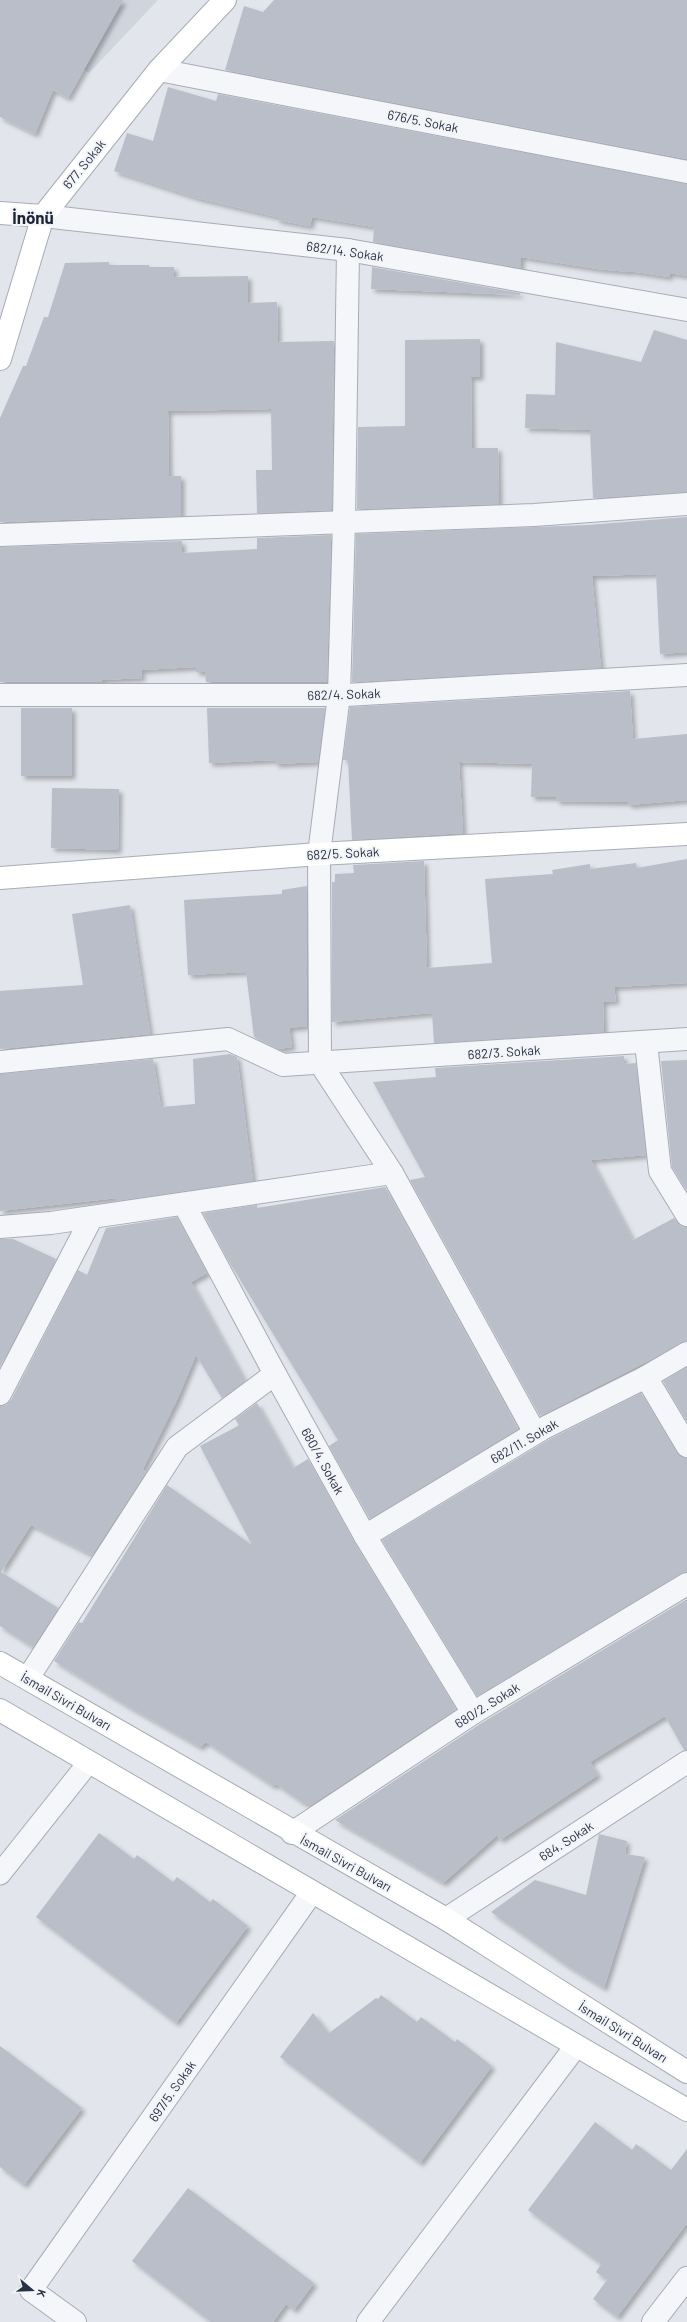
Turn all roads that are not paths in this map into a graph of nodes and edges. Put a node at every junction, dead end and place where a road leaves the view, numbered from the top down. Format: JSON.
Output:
{"nodes":[{"id":1,"x":225,"y":0,"type":"edge"},
{"id":2,"x":159,"y":70,"type":"junction"},
{"id":3,"x":687,"y":172,"type":"edge"},
{"id":4,"x":0,"y":213,"type":"edge"},
{"id":5,"x":43,"y":216,"type":"junction"},
{"id":6,"x":348,"y":250,"type":"junction"},
{"id":7,"x":687,"y":310,"type":"edge"},
{"id":8,"x":0,"y":359,"type":"edge"},
{"id":9,"x":687,"y":504,"type":"edge"},
{"id":10,"x":344,"y":522,"type":"junction"},
{"id":11,"x":0,"y":535,"type":"edge"},
{"id":12,"x":687,"y":675,"type":"edge"},
{"id":13,"x":0,"y":695,"type":"edge"},
{"id":14,"x":339,"y":695,"type":"junction"},
{"id":15,"x":687,"y":834,"type":"edge"},
{"id":16,"x":319,"y":854,"type":"junction"},
{"id":17,"x":0,"y":878,"type":"edge"},
{"id":18,"x":687,"y":1039,"type":"edge"},
{"id":19,"x":646,"y":1043,"type":"junction"},
{"id":20,"x":0,"y":1062,"type":"edge"},
{"id":21,"x":320,"y":1063,"type":"junction"},
{"id":22,"x":392,"y":1173,"type":"junction"},
{"id":23,"x":184,"y":1204,"type":"junction"},
{"id":24,"x":687,"y":1215,"type":"edge"},
{"id":25,"x":92,"y":1217,"type":"junction"},
{"id":26,"x":0,"y":1227,"type":"edge"},
{"id":27,"x":687,"y":1353,"type":"edge"},
{"id":28,"x":274,"y":1374,"type":"junction"},
{"id":29,"x":646,"y":1377,"type":"junction"},
{"id":30,"x":0,"y":1394,"type":"edge"},
{"id":31,"x":535,"y":1433,"type":"junction"},
{"id":32,"x":687,"y":1446,"type":"edge"},
{"id":33,"x":365,"y":1536,"type":"junction"},
{"id":34,"x":687,"y":1584,"type":"edge"},
{"id":35,"x":0,"y":1663,"type":"edge"},
{"id":36,"x":28,"y":1678,"type":"junction"},
{"id":37,"x":0,"y":1710,"type":"edge"},
{"id":38,"x":473,"y":1713,"type":"junction"},
{"id":39,"x":89,"y":1762,"type":"junction"},
{"id":40,"x":687,"y":1762,"type":"edge"},
{"id":41,"x":292,"y":1833,"type":"junction"},
{"id":42,"x":0,"y":1874,"type":"edge"},
{"id":43,"x":312,"y":1892,"type":"junction"},
{"id":44,"x":446,"y":1920,"type":"junction"},
{"id":45,"x":576,"y":2046,"type":"junction"},
{"id":46,"x":687,"y":2072,"type":"edge"},
{"id":47,"x":687,"y":2110,"type":"edge"},
{"id":48,"x":687,"y":2278,"type":"edge"},
{"id":49,"x":75,"y":2322,"type":"edge"},
{"id":50,"x":368,"y":2322,"type":"edge"},
{"id":51,"x":653,"y":2322,"type":"edge"}],
"edges":[{"from":1,"to":2,"type":"main road","name":"677. Sokak"},
{"from":2,"to":3,"type":"street","name":"676/5. Sokak"},
{"from":2,"to":5,"type":"main road","name":"677. Sokak"},
{"from":4,"to":5,"type":"main road","name":"682/14. Sokak"},
{"from":5,"to":6,"type":"street","name":"682/14. Sokak"},
{"from":5,"to":8,"type":"main road","name":"677. Sokak"},
{"from":6,"to":7,"type":"street","name":"682/14. Sokak"},
{"from":6,"to":10,"type":"street"},
{"from":9,"to":10,"type":"street"},
{"from":10,"to":11,"type":"street"},
{"from":10,"to":14,"type":"street"},
{"from":12,"to":14,"type":"street","name":"682/4. Sokak"},
{"from":13,"to":14,"type":"street","name":"682/4. Sokak"},
{"from":14,"to":16,"type":"street"},
{"from":15,"to":16,"type":"main road","name":"682/5. Sokak"},
{"from":16,"to":17,"type":"main road","name":"682/5. Sokak"},
{"from":16,"to":21,"type":"street"},
{"from":18,"to":19,"type":"street","name":"682/3. Sokak"},
{"from":19,"to":21,"type":"street","name":"682/3. Sokak"},
{"from":19,"to":24,"type":"street"},
{"from":20,"to":21,"type":"street","name":"682/3. Sokak"},
{"from":21,"to":22,"type":"street"},
{"from":22,"to":23,"type":"street"},
{"from":22,"to":31,"type":"street"},
{"from":23,"to":25,"type":"street"},
{"from":23,"to":28,"type":"street","name":"680/4. Sokak"},
{"from":25,"to":26,"type":"street"},
{"from":25,"to":30,"type":"street"},
{"from":27,"to":29,"type":"street","name":"682/11. Sokak"},
{"from":28,"to":33,"type":"street","name":"680/4. Sokak"},
{"from":28,"to":36,"type":"street"},
{"from":29,"to":31,"type":"street","name":"682/11. Sokak"},
{"from":29,"to":32,"type":"street"},
{"from":31,"to":33,"type":"street","name":"682/11. Sokak"},
{"from":33,"to":38,"type":"street","name":"680/4. Sokak"},
{"from":34,"to":38,"type":"street","name":"680/2. Sokak"},
{"from":35,"to":36,"type":"main road","name":"İsmail Sivri Bulvarı"},
{"from":36,"to":41,"type":"main road","name":"İsmail Sivri Bulvarı"},
{"from":37,"to":39,"type":"main road"},
{"from":38,"to":41,"type":"street","name":"680/2. Sokak"},
{"from":39,"to":42,"type":"lane"},
{"from":39,"to":43,"type":"main road"},
{"from":40,"to":44,"type":"street","name":"684. Sokak"},
{"from":41,"to":44,"type":"main road","name":"İsmail Sivri Bulvarı"},
{"from":43,"to":45,"type":"main road"},
{"from":43,"to":49,"type":"street","name":"697/5. Sokak"},
{"from":44,"to":46,"type":"main road","name":"İsmail Sivri Bulvarı"},
{"from":45,"to":47,"type":"main road"},
{"from":45,"to":50,"type":"street"},
{"from":48,"to":51,"type":"street"}]}
